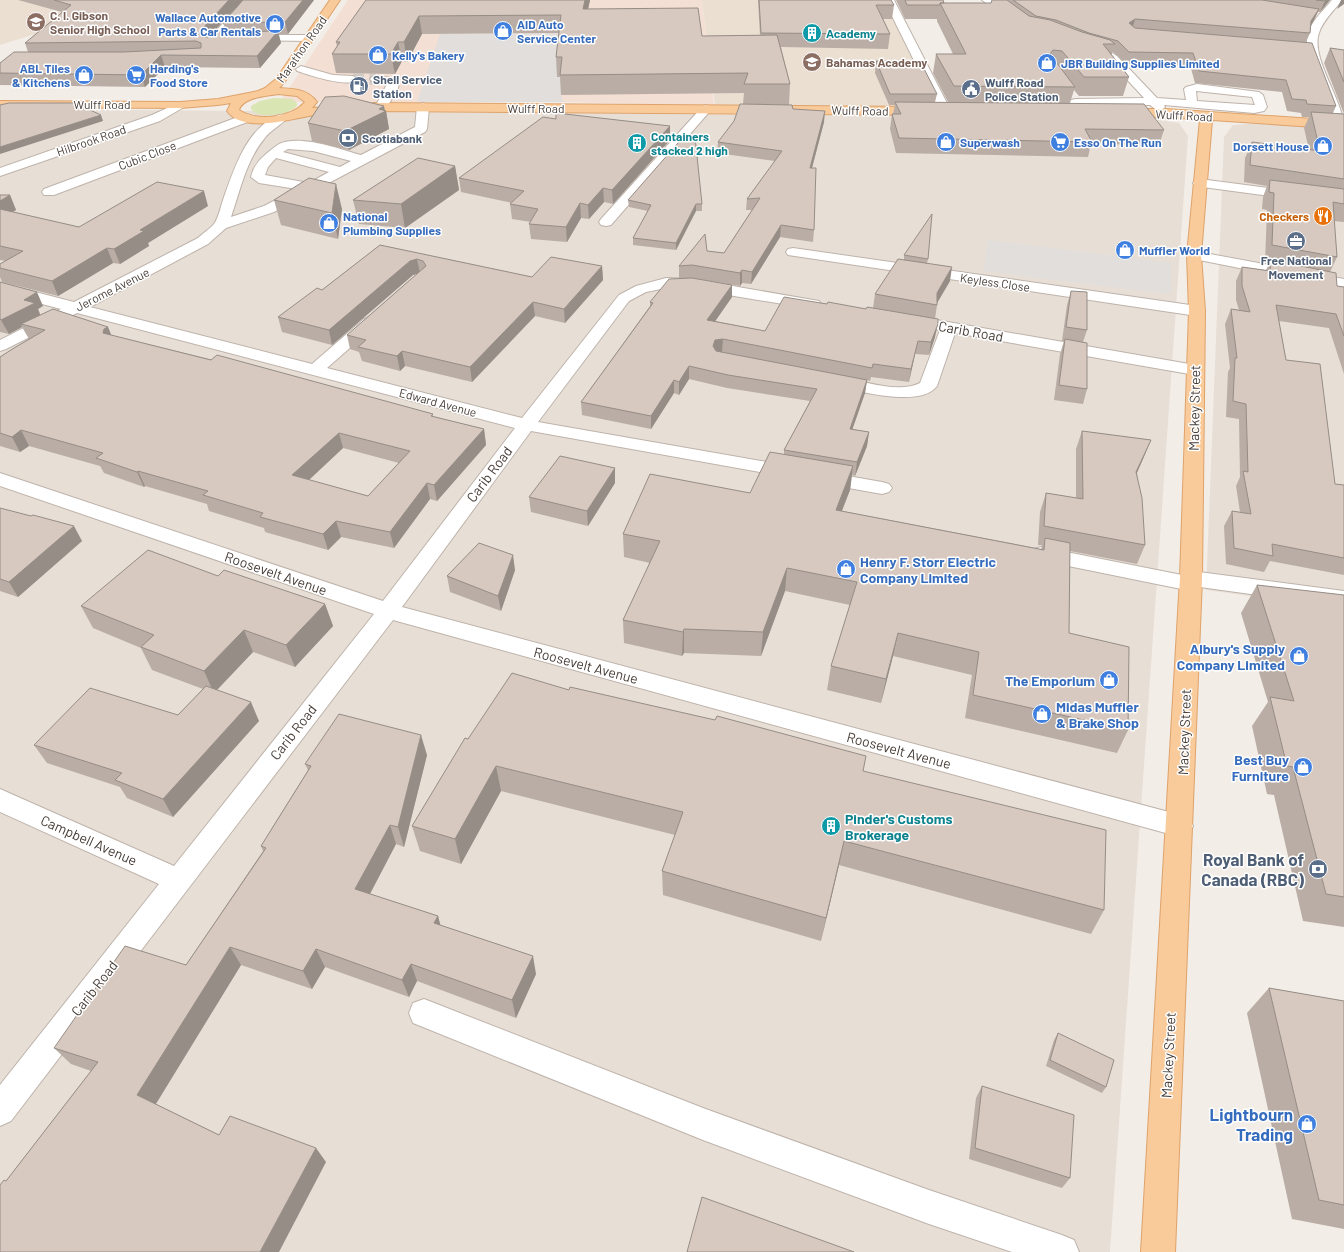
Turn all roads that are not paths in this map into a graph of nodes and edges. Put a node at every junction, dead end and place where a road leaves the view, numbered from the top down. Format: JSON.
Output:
{"nodes":[{"id":1,"x":249,"y":0,"type":"edge"},
{"id":2,"x":335,"y":0,"type":"edge"},
{"id":3,"x":345,"y":0,"type":"edge"},
{"id":4,"x":889,"y":0,"type":"edge"},
{"id":5,"x":987,"y":0,"type":"edge"},
{"id":6,"x":1337,"y":0,"type":"edge"},
{"id":7,"x":1024,"y":26,"type":"edge"},
{"id":8,"x":214,"y":38,"type":"junction"},
{"id":9,"x":310,"y":38,"type":"junction"},
{"id":10,"x":1082,"y":48,"type":"edge"},
{"id":11,"x":1312,"y":52,"type":"junction"},
{"id":12,"x":195,"y":58,"type":"edge"},
{"id":13,"x":1330,"y":58,"type":"edge"},
{"id":14,"x":301,"y":69,"type":"junction"},
{"id":15,"x":353,"y":78,"type":"tunnel mouth"},
{"id":16,"x":376,"y":79,"type":"tunnel mouth"},
{"id":17,"x":1066,"y":90,"type":"edge"},
{"id":18,"x":259,"y":94,"type":"junction"},
{"id":19,"x":301,"y":94,"type":"junction"},
{"id":20,"x":1154,"y":101,"type":"junction"},
{"id":21,"x":0,"y":104,"type":"edge"},
{"id":22,"x":180,"y":105,"type":"junction"},
{"id":23,"x":378,"y":107,"type":"junction"},
{"id":24,"x":423,"y":107,"type":"junction"},
{"id":25,"x":706,"y":109,"type":"junction"},
{"id":26,"x":1075,"y":109,"type":"junction"},
{"id":27,"x":1199,"y":110,"type":"junction"},
{"id":28,"x":945,"y":111,"type":"junction"},
{"id":29,"x":960,"y":111,"type":"edge"},
{"id":30,"x":1166,"y":113,"type":"junction"},
{"id":31,"x":286,"y":117,"type":"junction"},
{"id":32,"x":245,"y":118,"type":"junction"},
{"id":33,"x":1342,"y":125,"type":"edge"},
{"id":34,"x":254,"y":144,"type":"junction"},
{"id":35,"x":274,"y":154,"type":"junction"},
{"id":36,"x":363,"y":160,"type":"junction"},
{"id":37,"x":341,"y":171,"type":"junction"},
{"id":38,"x":0,"y":172,"type":"edge"},
{"id":39,"x":1200,"y":182,"type":"junction"},
{"id":40,"x":310,"y":188,"type":"junction"},
{"id":41,"x":49,"y":192,"type":"dead end"},
{"id":42,"x":1344,"y":202,"type":"edge"},
{"id":43,"x":606,"y":222,"type":"dead end"},
{"id":44,"x":221,"y":225,"type":"junction"},
{"id":45,"x":793,"y":252,"type":"dead end"},
{"id":46,"x":1194,"y":255,"type":"junction"},
{"id":47,"x":1344,"y":284,"type":"edge"},
{"id":48,"x":0,"y":288,"type":"edge"},
{"id":49,"x":832,"y":307,"type":"edge"},
{"id":50,"x":74,"y":308,"type":"junction"},
{"id":51,"x":1197,"y":311,"type":"junction"},
{"id":52,"x":379,"y":314,"type":"edge"},
{"id":53,"x":886,"y":317,"type":"edge"},
{"id":54,"x":949,"y":328,"type":"junction"},
{"id":55,"x":0,"y":346,"type":"edge"},
{"id":56,"x":315,"y":370,"type":"junction"},
{"id":57,"x":1195,"y":370,"type":"junction"},
{"id":58,"x":821,"y":378,"type":"edge"},
{"id":59,"x":526,"y":425,"type":"junction"},
{"id":60,"x":0,"y":479,"type":"edge"},
{"id":61,"x":882,"y":488,"type":"dead end"},
{"id":62,"x":1019,"y":549,"type":"edge"},
{"id":63,"x":1191,"y":581,"type":"junction"},
{"id":64,"x":1344,"y":599,"type":"edge"},
{"id":65,"x":388,"y":611,"type":"junction"},
{"id":66,"x":0,"y":800,"type":"edge"},
{"id":67,"x":1180,"y":826,"type":"junction"},
{"id":68,"x":178,"y":880,"type":"junction"},
{"id":69,"x":424,"y":1013,"type":"dead end"},
{"id":70,"x":0,"y":1110,"type":"edge"},
{"id":71,"x":1062,"y":1252,"type":"edge"},
{"id":72,"x":1158,"y":1252,"type":"edge"}],
"edges":[{"from":1,"to":8,"type":"street"},
{"from":2,"to":9,"type":"main road","name":"Marathon Road"},
{"from":3,"to":14,"type":"main road","name":"Marathon Road"},
{"from":4,"to":28,"type":"street"},
{"from":5,"to":7,"type":"street"},
{"from":6,"to":11,"type":"street"},
{"from":8,"to":9,"type":"street"},
{"from":8,"to":12,"type":"street"},
{"from":9,"to":18,"type":"main road","name":"Marathon Road"},
{"from":10,"to":20,"type":"street"},
{"from":11,"to":13,"type":"street"},
{"from":11,"to":33,"type":"street"},
{"from":14,"to":15,"type":"street"},
{"from":14,"to":19,"type":"main road","name":"Marathon Road"},
{"from":16,"to":23,"type":"street"},
{"from":17,"to":26,"type":"street"},
{"from":18,"to":19,"type":"main road","name":"Wulff Road"},
{"from":18,"to":22,"type":"main road","name":"Wulff Road"},
{"from":18,"to":32,"type":"main road"},
{"from":19,"to":23,"type":"main road","name":"Wulff Road"},
{"from":19,"to":31,"type":"main road"},
{"from":20,"to":26,"type":"street"},
{"from":20,"to":27,"type":"street"},
{"from":20,"to":30,"type":"street"},
{"from":21,"to":22,"type":"main road","name":"Wulff Road"},
{"from":22,"to":32,"type":"main road","name":"Wulff Road"},
{"from":22,"to":38,"type":"street","name":"Hilbrook Road"},
{"from":23,"to":24,"type":"main road","name":"Wulff Road"},
{"from":23,"to":31,"type":"main road","name":"Wulff Road"},
{"from":24,"to":25,"type":"main road","name":"Wulff Road"},
{"from":24,"to":36,"type":"street","name":"Jerome Avenue"},
{"from":25,"to":28,"type":"main road","name":"Wulff Road"},
{"from":25,"to":43,"type":"street"},
{"from":26,"to":30,"type":"main road","name":"Wulff Road"},
{"from":27,"to":27,"type":"street"},
{"from":27,"to":30,"type":"main road","name":"Wulff Road"},
{"from":27,"to":33,"type":"main road","name":"Wulff Road"},
{"from":27,"to":39,"type":"main road","name":"Mackey Street"},
{"from":28,"to":29,"type":"main road","name":"Wulff Road"},
{"from":31,"to":32,"type":"main road","name":"Wulff Road"},
{"from":31,"to":34,"type":"street","name":"Jerome Avenue"},
{"from":32,"to":34,"type":"street","name":"Jerome Avenue"},
{"from":32,"to":41,"type":"street","name":"Cubic Close"},
{"from":34,"to":44,"type":"street","name":"Jerome Avenue"},
{"from":35,"to":36,"type":"street"},
{"from":35,"to":37,"type":"street"},
{"from":35,"to":40,"type":"street"},
{"from":36,"to":37,"type":"street","name":"Jerome Avenue"},
{"from":37,"to":40,"type":"street","name":"Jerome Avenue"},
{"from":39,"to":42,"type":"street"},
{"from":39,"to":46,"type":"main road","name":"Mackey Street"},
{"from":40,"to":44,"type":"street","name":"Jerome Avenue"},
{"from":44,"to":50,"type":"street","name":"Jerome Avenue"},
{"from":45,"to":51,"type":"street","name":"Keyless Close"},
{"from":46,"to":47,"type":"street"},
{"from":46,"to":51,"type":"main road","name":"Mackey Street"},
{"from":48,"to":50,"type":"street","name":"Edward Avenue"},
{"from":49,"to":59,"type":"street","name":"Carib Road"},
{"from":50,"to":55,"type":"street","name":"Jerome Avenue"},
{"from":50,"to":56,"type":"street","name":"Edward Avenue"},
{"from":51,"to":57,"type":"main road","name":"Mackey Street"},
{"from":52,"to":56,"type":"street"},
{"from":53,"to":54,"type":"street","name":"Carib Road"},
{"from":54,"to":57,"type":"street","name":"Carib Road"},
{"from":54,"to":58,"type":"street"},
{"from":56,"to":59,"type":"street","name":"Edward Avenue"},
{"from":57,"to":63,"type":"main road","name":"Mackey Street"},
{"from":59,"to":61,"type":"street","name":"Edward Avenue"},
{"from":59,"to":65,"type":"street","name":"Carib Road"},
{"from":60,"to":65,"type":"street","name":"Roosevelt Avenue"},
{"from":62,"to":63,"type":"street"},
{"from":63,"to":64,"type":"street"},
{"from":63,"to":67,"type":"main road","name":"Mackey Street"},
{"from":65,"to":67,"type":"street","name":"Roosevelt Avenue"},
{"from":65,"to":68,"type":"street","name":"Carib Road"},
{"from":66,"to":68,"type":"street","name":"Campbell Avenue"},
{"from":67,"to":72,"type":"main road","name":"Mackey Street"},
{"from":68,"to":70,"type":"street","name":"Carib Road"},
{"from":69,"to":71,"type":"street"}]}
